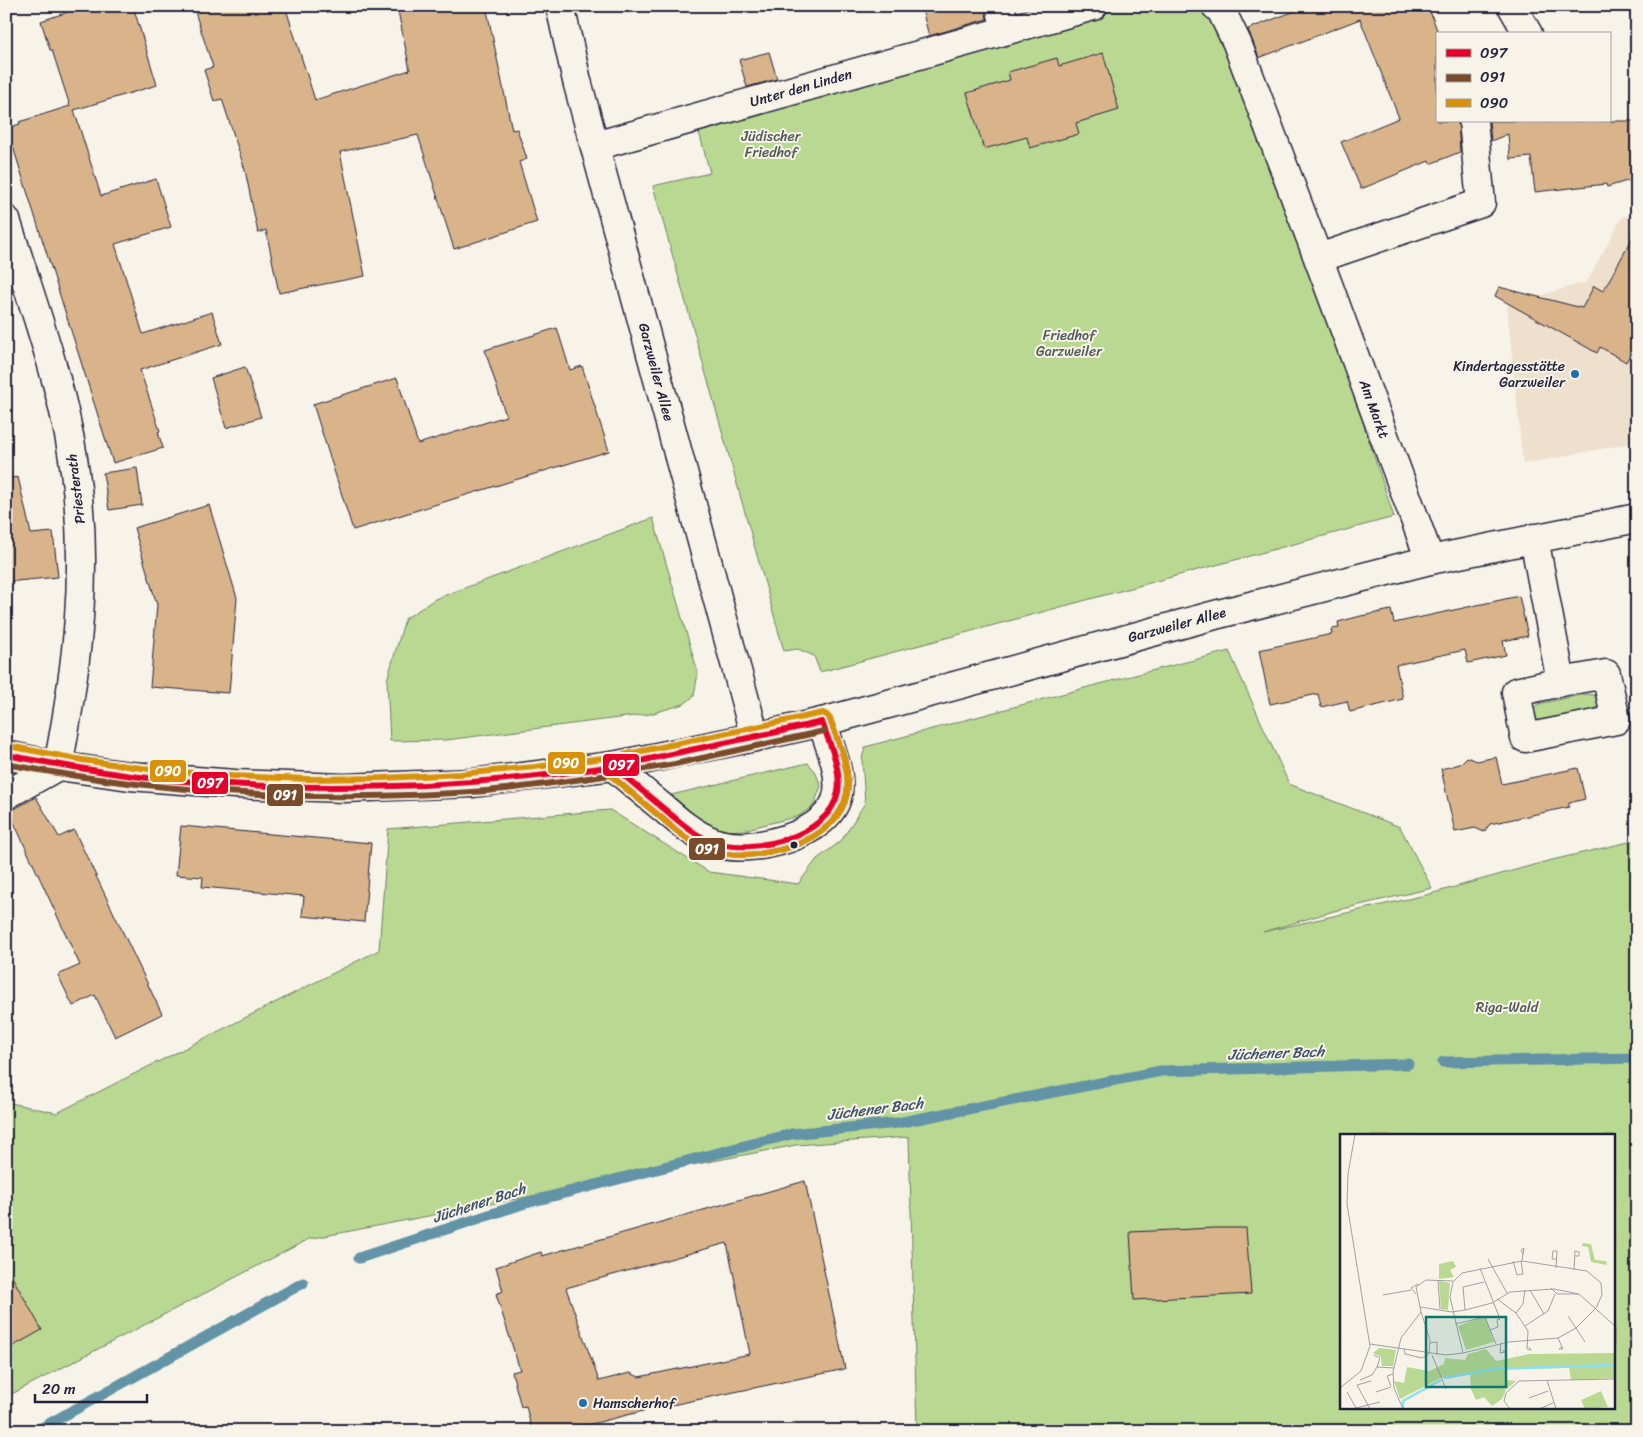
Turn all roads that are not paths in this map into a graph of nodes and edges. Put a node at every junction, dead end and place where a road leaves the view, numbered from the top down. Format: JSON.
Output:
{"nodes":[{"id":1,"x":560,"y":6,"type":"edge"},
{"id":2,"x":1093,"y":6,"type":"edge"},
{"id":3,"x":1216,"y":6,"type":"edge"},
{"id":4,"x":1512,"y":6,"type":"edge"},
{"id":5,"x":1003,"y":18,"type":"edge"},
{"id":6,"x":1527,"y":32,"type":"edge"},
{"id":7,"x":1473,"y":122,"type":"edge"},
{"id":8,"x":595,"y":146,"type":"junction"},
{"id":9,"x":6,"y":220,"type":"edge"},
{"id":10,"x":1318,"y":258,"type":"junction"},
{"id":11,"x":1637,"y":518,"type":"edge"},
{"id":12,"x":1534,"y":538,"type":"junction"},
{"id":13,"x":1430,"y":560,"type":"junction"},
{"id":14,"x":1561,"y":682,"type":"dead end"},
{"id":15,"x":822,"y":722,"type":"junction"},
{"id":16,"x":755,"y":737,"type":"junction"},
{"id":17,"x":6,"y":755,"type":"edge"},
{"id":18,"x":58,"y":766,"type":"junction"},
{"id":19,"x":613,"y":766,"type":"junction"},
{"id":20,"x":6,"y":795,"type":"edge"}],
"edges":[{"from":1,"to":8,"type":"street","name":"Garzweiler Allee"},
{"from":2,"to":5,"type":"street","name":"Unter den Linden"},
{"from":3,"to":10,"type":"street","name":"Am Markt"},
{"from":4,"to":6,"type":"street"},
{"from":5,"to":8,"type":"street","name":"Unter den Linden"},
{"from":7,"to":10,"type":"street"},
{"from":8,"to":16,"type":"street","name":"Garzweiler Allee"},
{"from":9,"to":18,"type":"street","name":"Priesterath"},
{"from":10,"to":13,"type":"street","name":"Am Markt"},
{"from":11,"to":12,"type":"street","name":"Garzweiler Allee"},
{"from":12,"to":13,"type":"street","name":"Garzweiler Allee"},
{"from":12,"to":14,"type":"street"},
{"from":13,"to":15,"type":"street","name":"Garzweiler Allee"},
{"from":15,"to":16,"type":"street","name":"Garzweiler Allee"},
{"from":15,"to":19,"type":"street"},
{"from":16,"to":19,"type":"street","name":"Garzweiler Allee"},
{"from":17,"to":18,"type":"street","name":"Garzweiler Allee"},
{"from":18,"to":19,"type":"street","name":"Garzweiler Allee"},
{"from":18,"to":20,"type":"street"}]}
